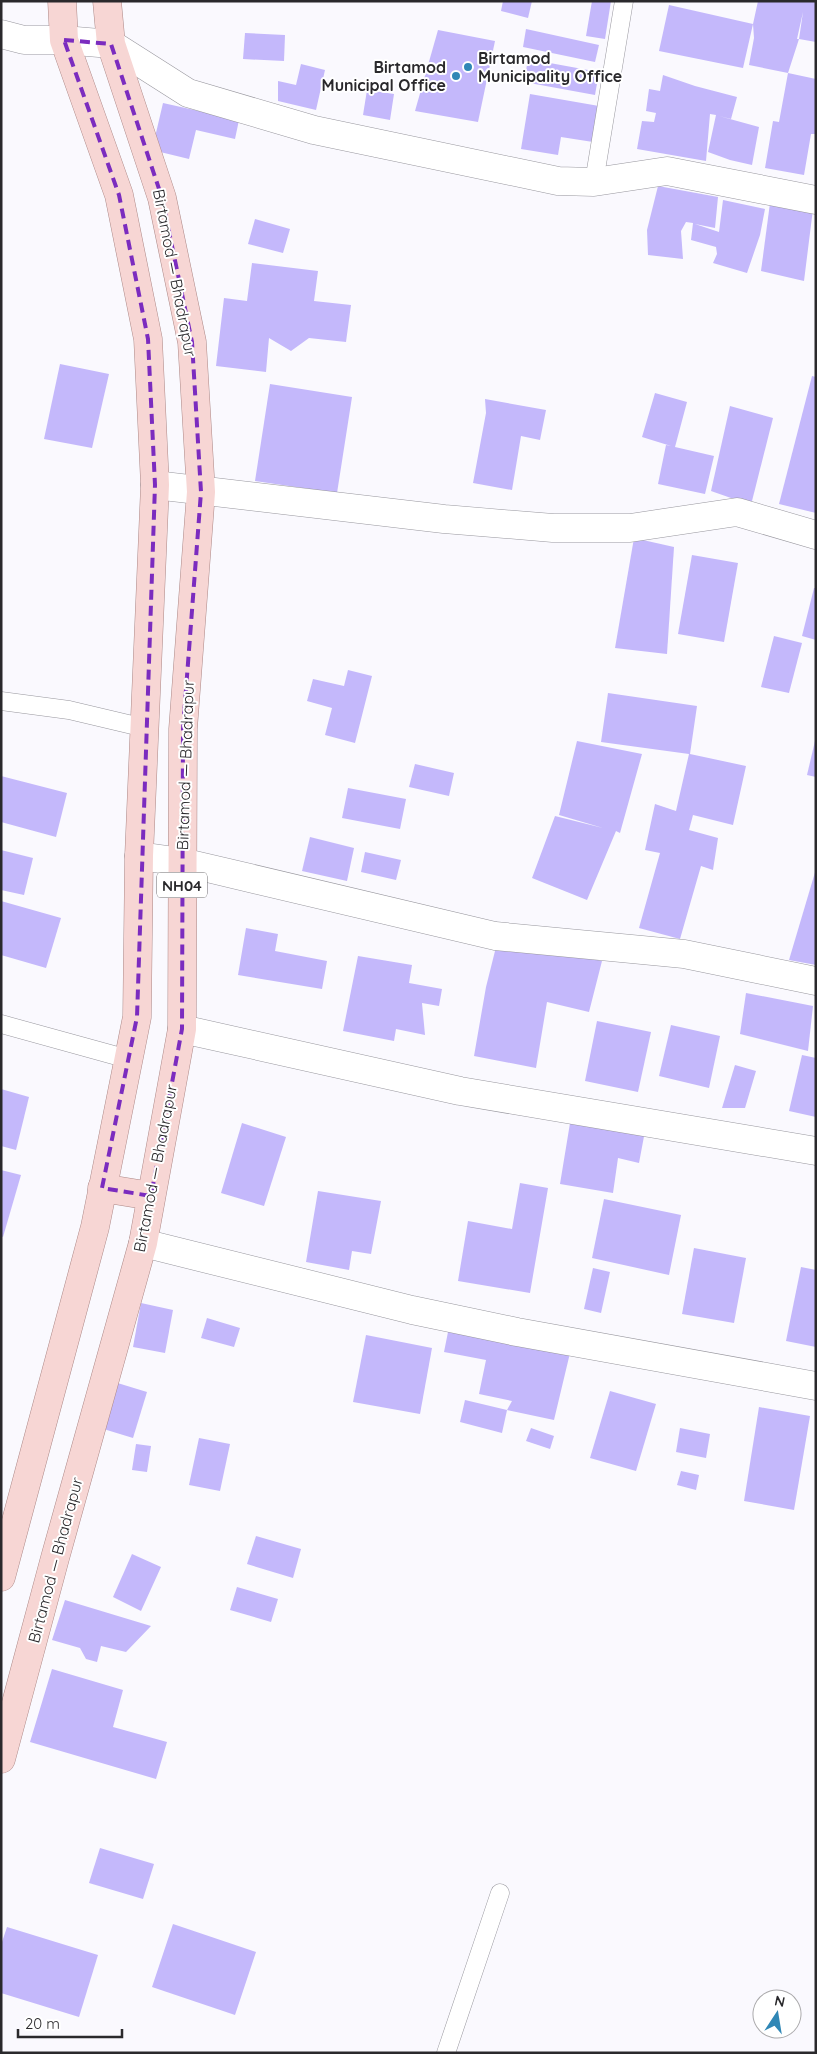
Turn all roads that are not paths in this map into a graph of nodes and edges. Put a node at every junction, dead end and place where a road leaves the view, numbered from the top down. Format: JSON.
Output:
{"nodes":[{"id":1,"x":62,"y":1,"type":"edge"},
{"id":2,"x":107,"y":1,"type":"edge"},
{"id":3,"x":624,"y":1,"type":"edge"},
{"id":4,"x":1,"y":34,"type":"edge"},
{"id":5,"x":64,"y":40,"type":"junction"},
{"id":6,"x":111,"y":44,"type":"junction"},
{"id":7,"x":594,"y":182,"type":"junction"},
{"id":8,"x":816,"y":200,"type":"edge"},
{"id":9,"x":155,"y":486,"type":"junction"},
{"id":10,"x":201,"y":492,"type":"junction"},
{"id":11,"x":816,"y":535,"type":"edge"},
{"id":12,"x":1,"y":701,"type":"edge"},
{"id":13,"x":145,"y":728,"type":"junction"},
{"id":14,"x":139,"y":856,"type":"junction"},
{"id":15,"x":182,"y":862,"type":"junction"},
{"id":16,"x":816,"y":981,"type":"edge"},
{"id":17,"x":1,"y":1024,"type":"edge"},
{"id":18,"x":182,"y":1029,"type":"junction"},
{"id":19,"x":128,"y":1059,"type":"junction"},
{"id":20,"x":816,"y":1151,"type":"edge"},
{"id":21,"x":102,"y":1188,"type":"junction"},
{"id":22,"x":151,"y":1196,"type":"junction"},
{"id":23,"x":143,"y":1244,"type":"junction"},
{"id":24,"x":816,"y":1386,"type":"edge"},
{"id":25,"x":8,"y":1522,"type":"edge"},
{"id":26,"x":1,"y":1576,"type":"edge"},
{"id":27,"x":1,"y":1759,"type":"edge"},
{"id":28,"x":500,"y":1893,"type":"dead end"},
{"id":29,"x":446,"y":2053,"type":"edge"}],
"edges":[{"from":1,"to":5,"type":"main road","number":"NH04"},
{"from":2,"to":6,"type":"main road","name":"Birtamod — Bhadrapur","number":"NH04"},
{"from":3,"to":7,"type":"lane"},
{"from":4,"to":5,"type":"street"},
{"from":5,"to":6,"type":"street"},
{"from":5,"to":9,"type":"main road","number":"NH04"},
{"from":6,"to":7,"type":"street"},
{"from":6,"to":10,"type":"main road","name":"Birtamod — Bhadrapur","number":"NH04"},
{"from":7,"to":8,"type":"street"},
{"from":9,"to":10,"type":"street"},
{"from":9,"to":13,"type":"main road","number":"NH04"},
{"from":10,"to":11,"type":"street"},
{"from":10,"to":15,"type":"main road","name":"Birtamod — Bhadrapur","number":"NH04"},
{"from":12,"to":13,"type":"lane"},
{"from":13,"to":14,"type":"main road","number":"NH04"},
{"from":14,"to":15,"type":"street"},
{"from":14,"to":19,"type":"main road","number":"NH04"},
{"from":15,"to":16,"type":"street"},
{"from":15,"to":18,"type":"main road","name":"Birtamod — Bhadrapur","number":"NH04"},
{"from":17,"to":19,"type":"lane"},
{"from":18,"to":20,"type":"street"},
{"from":18,"to":22,"type":"main road","name":"Birtamod — Bhadrapur","number":"NH04"},
{"from":19,"to":21,"type":"main road","number":"NH04"},
{"from":21,"to":22,"type":"main road"},
{"from":21,"to":25,"type":"main road","number":"NH04"},
{"from":22,"to":23,"type":"main road","name":"Birtamod — Bhadrapur","number":"NH04"},
{"from":23,"to":24,"type":"street"},
{"from":23,"to":27,"type":"main road","name":"Birtamod — Bhadrapur","number":"NH04"},
{"from":25,"to":26,"type":"main road","number":"NH04"},
{"from":28,"to":29,"type":"lane"}]}
